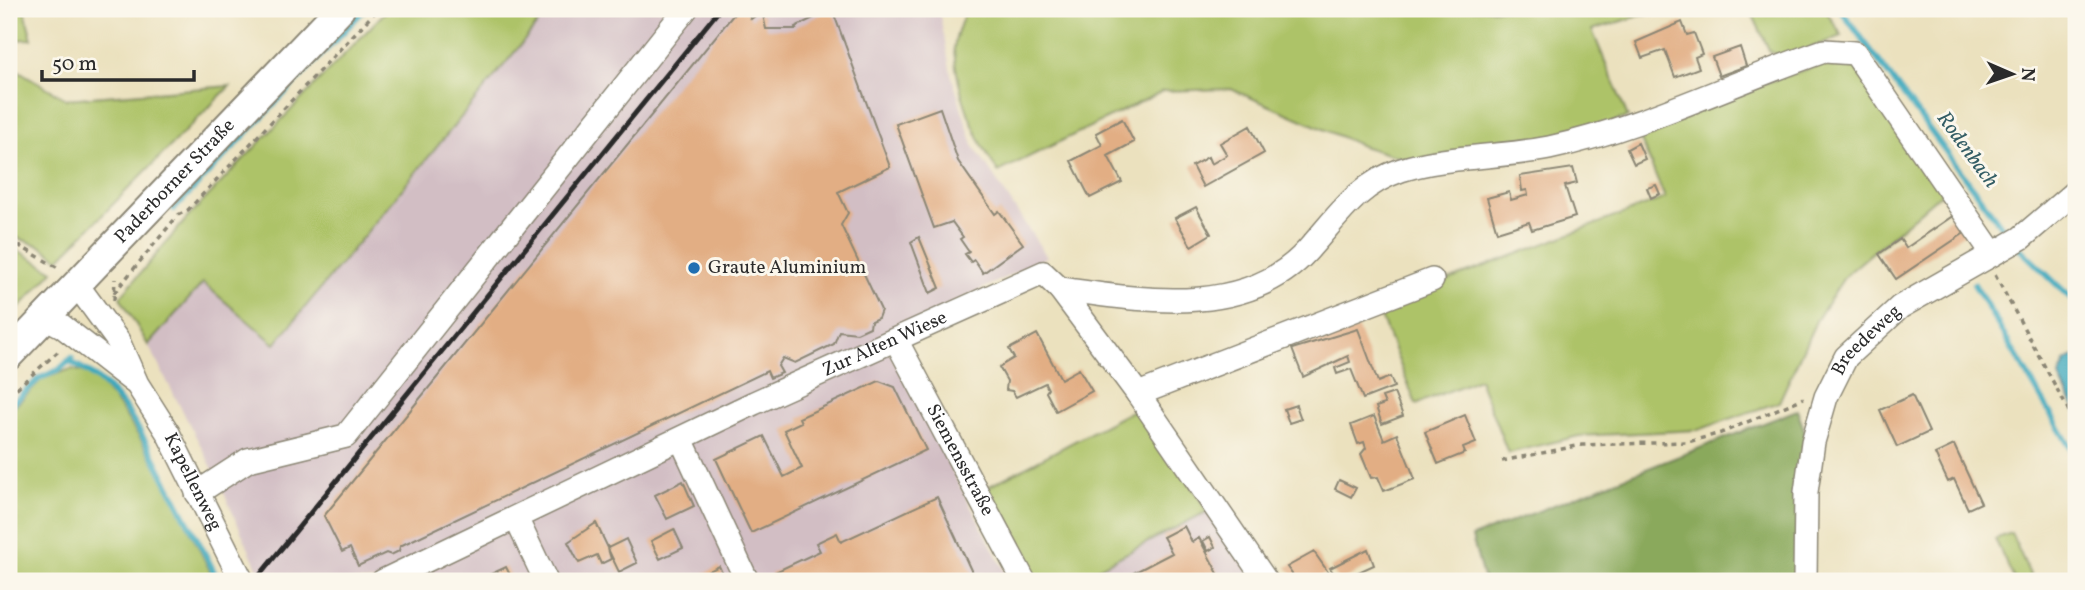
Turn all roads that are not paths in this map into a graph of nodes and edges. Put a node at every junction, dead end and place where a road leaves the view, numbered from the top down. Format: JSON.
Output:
{"nodes":[{"id":1,"x":340,"y":9,"type":"edge"},
{"id":2,"x":686,"y":9,"type":"edge"},
{"id":3,"x":2076,"y":191,"type":"edge"},
{"id":4,"x":1993,"y":254,"type":"junction"},
{"id":5,"x":1432,"y":280,"type":"dead end"},
{"id":6,"x":76,"y":285,"type":"junction"},
{"id":7,"x":1060,"y":289,"type":"junction"},
{"id":8,"x":45,"y":317,"type":"junction"},
{"id":9,"x":896,"y":340,"type":"junction"},
{"id":10,"x":9,"y":355,"type":"edge"},
{"id":11,"x":137,"y":384,"type":"junction"},
{"id":12,"x":1138,"y":394,"type":"junction"},
{"id":13,"x":681,"y":439,"type":"junction"},
{"id":14,"x":197,"y":493,"type":"junction"},
{"id":15,"x":516,"y":518,"type":"junction"},
{"id":16,"x":242,"y":581,"type":"edge"},
{"id":17,"x":383,"y":581,"type":"edge"},
{"id":18,"x":546,"y":581,"type":"edge"},
{"id":19,"x":747,"y":581,"type":"edge"},
{"id":20,"x":1024,"y":581,"type":"edge"},
{"id":21,"x":1266,"y":581,"type":"edge"},
{"id":22,"x":1805,"y":581,"type":"edge"}],
"edges":[{"from":1,"to":6,"type":"main road","name":"Paderborner Straße"},
{"from":2,"to":14,"type":"street"},
{"from":3,"to":4,"type":"street","name":"Breedeweg"},
{"from":4,"to":7,"type":"street"},
{"from":4,"to":22,"type":"street","name":"Breedeweg"},
{"from":5,"to":12,"type":"street"},
{"from":6,"to":8,"type":"main road","name":"Paderborner Straße"},
{"from":6,"to":11,"type":"street","name":"Kapellenweg"},
{"from":7,"to":9,"type":"street","name":"Zur Alten Wiese"},
{"from":7,"to":12,"type":"street"},
{"from":8,"to":10,"type":"main road","name":"Paderborner Straße"},
{"from":8,"to":11,"type":"street","name":"Kapellenweg"},
{"from":9,"to":13,"type":"street","name":"Zur Alten Wiese"},
{"from":9,"to":20,"type":"street","name":"Siemensstraße"},
{"from":11,"to":14,"type":"street","name":"Kapellenweg"},
{"from":12,"to":21,"type":"street"},
{"from":13,"to":15,"type":"street","name":"Zur Alten Wiese"},
{"from":13,"to":19,"type":"street"},
{"from":14,"to":16,"type":"street","name":"Kapellenweg"},
{"from":15,"to":17,"type":"street","name":"Zur Alten Wiese"},
{"from":15,"to":18,"type":"street"}]}
